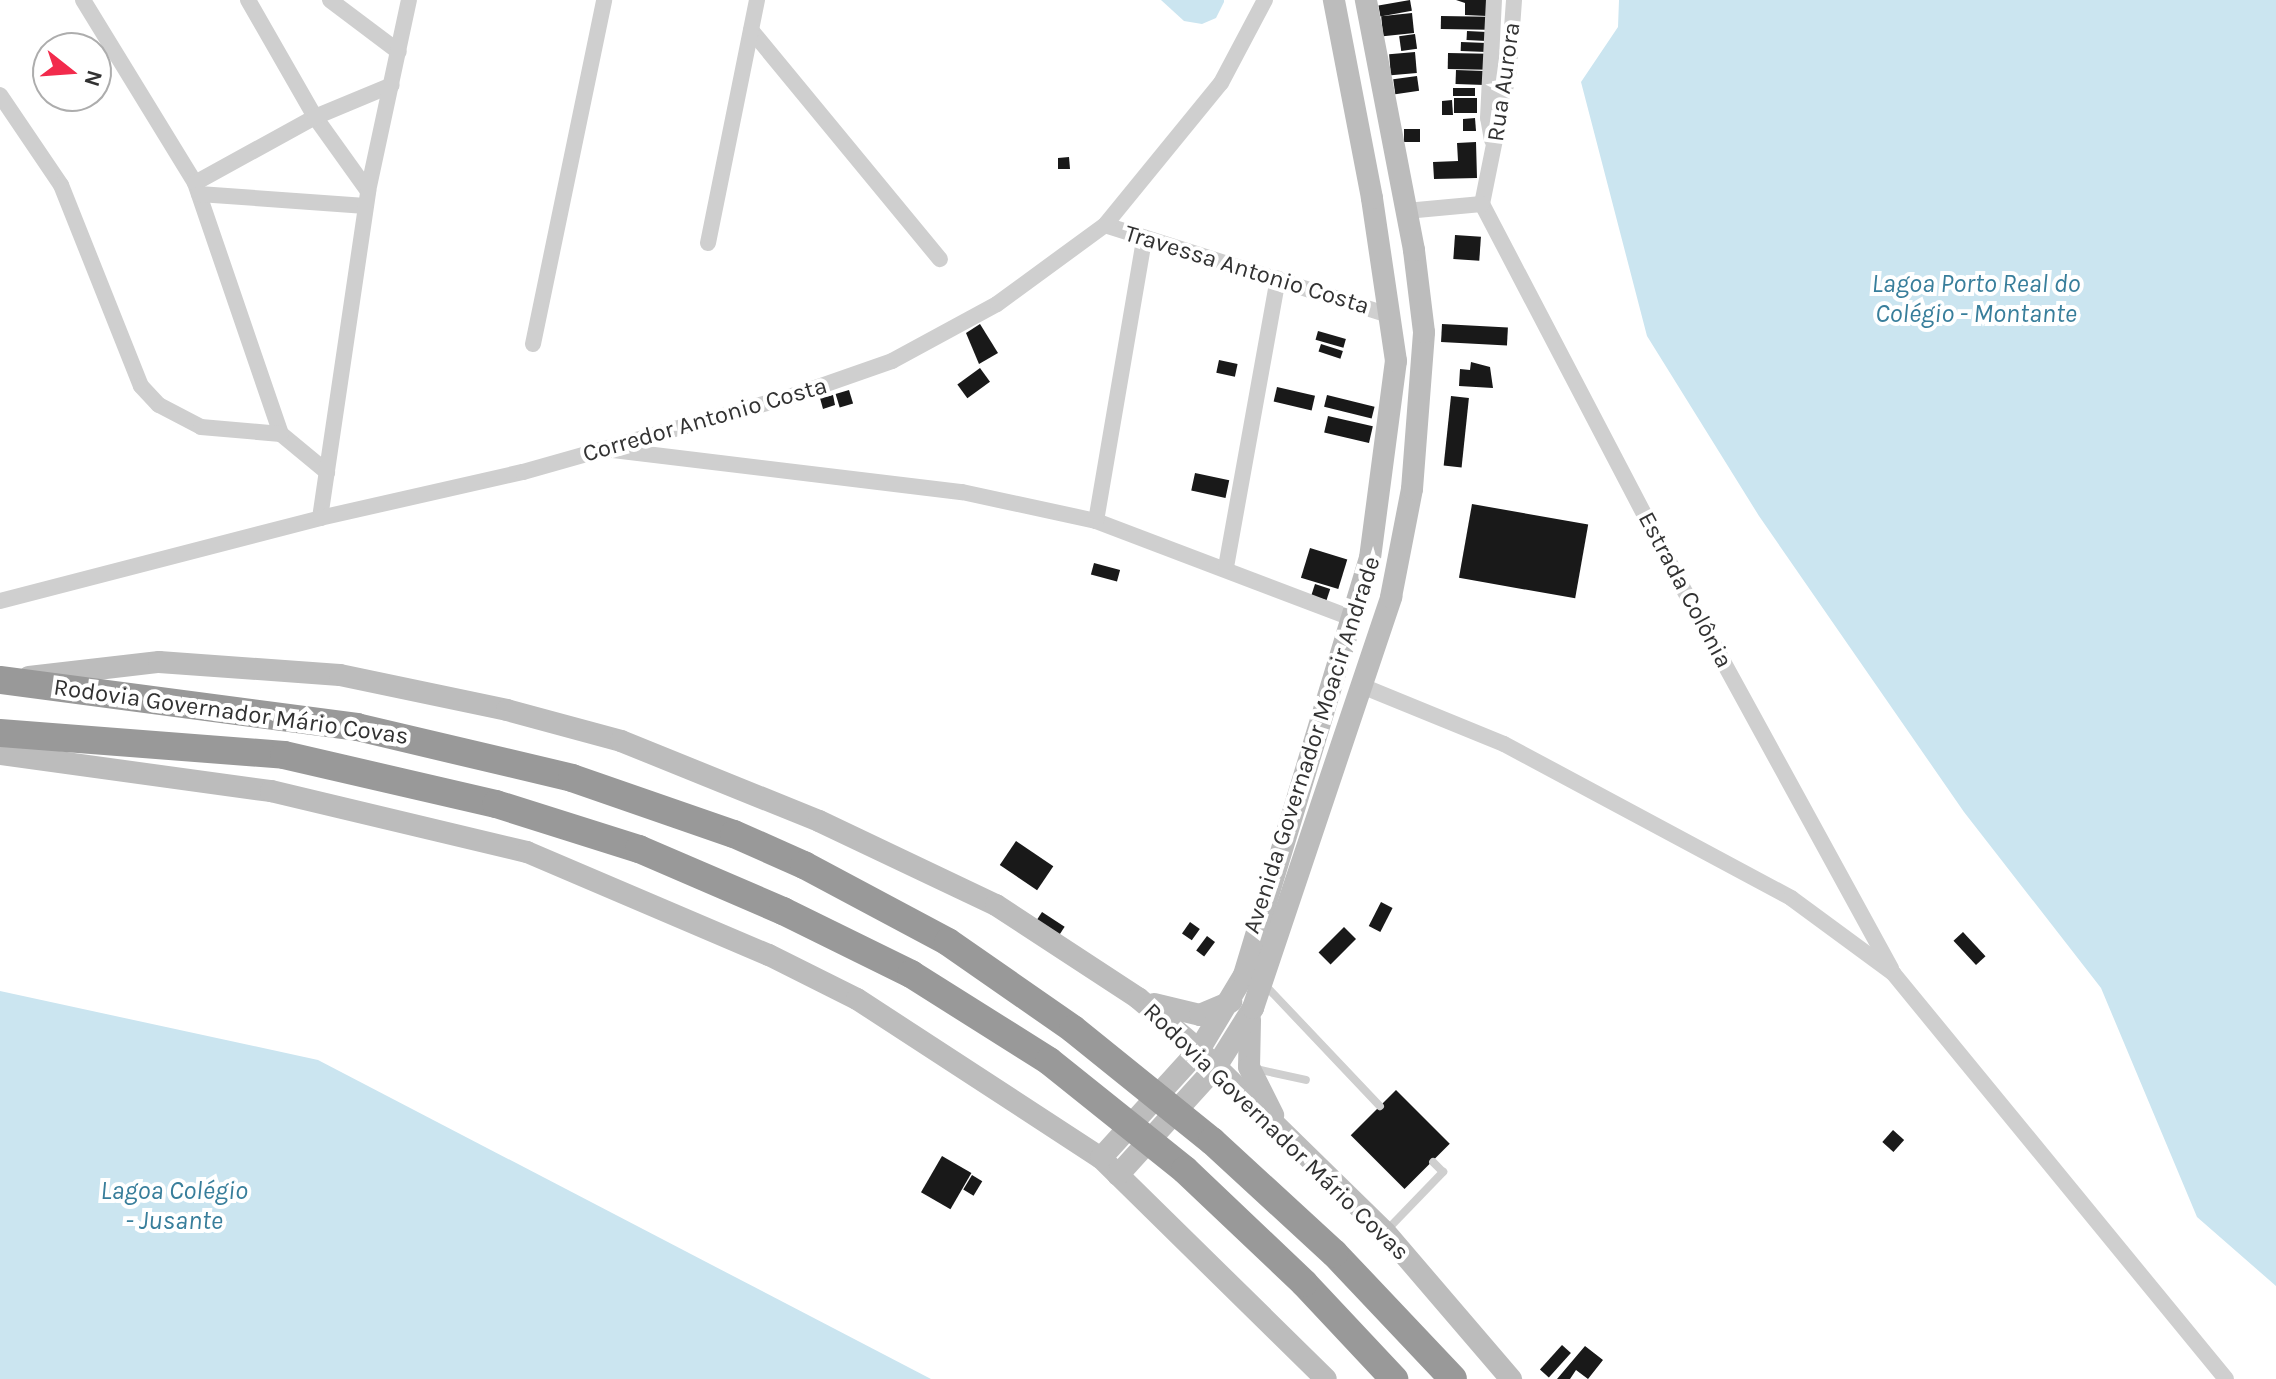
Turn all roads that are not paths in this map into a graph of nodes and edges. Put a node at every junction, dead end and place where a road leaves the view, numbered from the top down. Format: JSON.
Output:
{"nodes":[{"id":1,"x":83,"y":0,"type":"edge"},
{"id":2,"x":248,"y":0,"type":"edge"},
{"id":3,"x":330,"y":0,"type":"edge"},
{"id":4,"x":409,"y":0,"type":"edge"},
{"id":5,"x":604,"y":0,"type":"edge"},
{"id":6,"x":757,"y":0,"type":"edge"},
{"id":7,"x":1265,"y":0,"type":"edge"},
{"id":8,"x":1334,"y":0,"type":"edge"},
{"id":9,"x":1366,"y":0,"type":"edge"},
{"id":10,"x":1494,"y":0,"type":"edge"},
{"id":11,"x":1514,"y":0,"type":"edge"},
{"id":12,"x":751,"y":30,"type":"junction"},
{"id":13,"x":399,"y":52,"type":"junction"},
{"id":14,"x":392,"y":85,"type":"junction"},
{"id":15,"x":0,"y":95,"type":"edge"},
{"id":16,"x":315,"y":117,"type":"junction"},
{"id":17,"x":1494,"y":154,"type":"junction"},
{"id":18,"x":197,"y":188,"type":"junction"},
{"id":19,"x":367,"y":198,"type":"junction"},
{"id":20,"x":1482,"y":204,"type":"junction"},
{"id":21,"x":1406,"y":211,"type":"junction"},
{"id":22,"x":1105,"y":225,"type":"junction"},
{"id":23,"x":1144,"y":239,"type":"junction"},
{"id":24,"x":708,"y":243,"type":"dead end"},
{"id":25,"x":940,"y":259,"type":"dead end"},
{"id":26,"x":1278,"y":279,"type":"junction"},
{"id":27,"x":1392,"y":325,"type":"junction"},
{"id":28,"x":1424,"y":332,"type":"junction"},
{"id":29,"x":533,"y":344,"type":"dead end"},
{"id":30,"x":281,"y":434,"type":"junction"},
{"id":31,"x":603,"y":449,"type":"junction"},
{"id":32,"x":327,"y":472,"type":"junction"},
{"id":33,"x":320,"y":518,"type":"junction"},
{"id":34,"x":1096,"y":521,"type":"junction"},
{"id":35,"x":1226,"y":567,"type":"junction"},
{"id":36,"x":0,"y":601,"type":"edge"},
{"id":37,"x":1354,"y":619,"type":"junction"},
{"id":38,"x":2,"y":680,"type":"edge"},
{"id":39,"x":1362,"y":686,"type":"junction"},
{"id":40,"x":0,"y":733,"type":"edge"},
{"id":41,"x":0,"y":754,"type":"edge"},
{"id":42,"x":1893,"y":973,"type":"junction"},
{"id":43,"x":1254,"y":979,"type":"junction"},
{"id":44,"x":1138,"y":998,"type":"junction"},
{"id":45,"x":1242,"y":1005,"type":"junction"},
{"id":46,"x":1199,"y":1050,"type":"junction"},
{"id":47,"x":1216,"y":1067,"type":"junction"},
{"id":48,"x":1249,"y":1067,"type":"junction"},
{"id":49,"x":1306,"y":1080,"type":"dead end"},
{"id":50,"x":1380,"y":1106,"type":"dead end"},
{"id":51,"x":1278,"y":1128,"type":"junction"},
{"id":52,"x":1101,"y":1158,"type":"junction"},
{"id":53,"x":1433,"y":1162,"type":"dead end"},
{"id":54,"x":1118,"y":1175,"type":"junction"},
{"id":55,"x":1385,"y":1232,"type":"junction"},
{"id":56,"x":1291,"y":1347,"type":"junction"},
{"id":57,"x":1317,"y":1379,"type":"edge"},
{"id":58,"x":1326,"y":1379,"type":"edge"},
{"id":59,"x":1394,"y":1379,"type":"edge"},
{"id":60,"x":1453,"y":1379,"type":"edge"},
{"id":61,"x":1511,"y":1379,"type":"edge"},
{"id":62,"x":2226,"y":1379,"type":"edge"}],
"edges":[{"from":1,"to":18,"type":"street"},
{"from":2,"to":16,"type":"street"},
{"from":3,"to":13,"type":"street"},
{"from":4,"to":13,"type":"street"},
{"from":5,"to":29,"type":"street"},
{"from":6,"to":12,"type":"street"},
{"from":7,"to":22,"type":"street","name":"Corredor Antonio Costa"},
{"from":8,"to":27,"type":"main road","name":"Avenida Governador Moacir Andrade"},
{"from":9,"to":21,"type":"main road","name":"Avenida Governador Moacir Andrade"},
{"from":10,"to":17,"type":"street","name":"Rua Aurora"},
{"from":11,"to":17,"type":"street","name":"Rua Aurora"},
{"from":12,"to":24,"type":"street"},
{"from":12,"to":25,"type":"street"},
{"from":13,"to":14,"type":"street"},
{"from":14,"to":16,"type":"street"},
{"from":14,"to":19,"type":"street"},
{"from":15,"to":30,"type":"street"},
{"from":16,"to":18,"type":"street"},
{"from":16,"to":19,"type":"street"},
{"from":17,"to":20,"type":"street"},
{"from":18,"to":19,"type":"street"},
{"from":18,"to":30,"type":"street"},
{"from":19,"to":32,"type":"street"},
{"from":20,"to":21,"type":"street"},
{"from":20,"to":42,"type":"street","name":"Estrada Colônia"},
{"from":21,"to":28,"type":"main road","name":"Avenida Governador Moacir Andrade"},
{"from":22,"to":23,"type":"street","name":"Travessa Antonio Costa"},
{"from":22,"to":31,"type":"street","name":"Corredor Antonio Costa"},
{"from":23,"to":26,"type":"street","name":"Travessa Antonio Costa"},
{"from":23,"to":34,"type":"street"},
{"from":26,"to":27,"type":"street","name":"Travessa Antonio Costa"},
{"from":26,"to":35,"type":"street"},
{"from":27,"to":28,"type":"main road"},
{"from":27,"to":37,"type":"main road","name":"Avenida Governador Moacir Andrade"},
{"from":28,"to":39,"type":"main road","name":"Avenida Governador Moacir Andrade"},
{"from":30,"to":32,"type":"street"},
{"from":31,"to":33,"type":"street","name":"Corredor Antonio Costa"},
{"from":31,"to":34,"type":"street"},
{"from":32,"to":33,"type":"street"},
{"from":33,"to":36,"type":"street","name":"Corredor Antonio Costa"},
{"from":34,"to":35,"type":"street"},
{"from":35,"to":37,"type":"street"},
{"from":37,"to":43,"type":"main road","name":"Avenida Governador Moacir Andrade"},
{"from":38,"to":44,"type":"main road","name":"Rodovia Governador Mário Covas"},
{"from":38,"to":60,"type":"highway","name":"Rodovia Governador Mário Covas","bridge":true},
{"from":39,"to":42,"type":"street"},
{"from":39,"to":43,"type":"main road","name":"Avenida Governador Moacir Andrade"},
{"from":40,"to":59,"type":"highway","bridge":true},
{"from":41,"to":52,"type":"main road"},
{"from":42,"to":62,"type":"street"},
{"from":43,"to":45,"type":"main road","name":"Avenida Governador Moacir Andrade"},
{"from":43,"to":50,"type":"lane"},
{"from":44,"to":45,"type":"main road"},
{"from":44,"to":46,"type":"main road","name":"Rodovia Governador Mário Covas"},
{"from":45,"to":46,"type":"main road","name":"Avenida Governador Moacir Andrade"},
{"from":45,"to":47,"type":"main road","name":"Avenida Governador Moacir Andrade"},
{"from":45,"to":48,"type":"main road"},
{"from":46,"to":47,"type":"main road","name":"Rodovia Governador Mário Covas"},
{"from":46,"to":52,"type":"main road","name":"Avenida Governador Moacir Andrade"},
{"from":47,"to":51,"type":"main road","name":"Rodovia Governador Mário Covas"},
{"from":47,"to":54,"type":"main road","name":"Avenida Governador Moacir Andrade"},
{"from":48,"to":49,"type":"lane"},
{"from":48,"to":51,"type":"main road"},
{"from":51,"to":55,"type":"main road","name":"Rodovia Governador Mário Covas"},
{"from":52,"to":54,"type":"main road"},
{"from":53,"to":55,"type":"lane"},
{"from":54,"to":56,"type":"main road"},
{"from":55,"to":61,"type":"main road","name":"Rodovia Governador Mário Covas"},
{"from":56,"to":57,"type":"street"},
{"from":56,"to":58,"type":"main road"}]}
